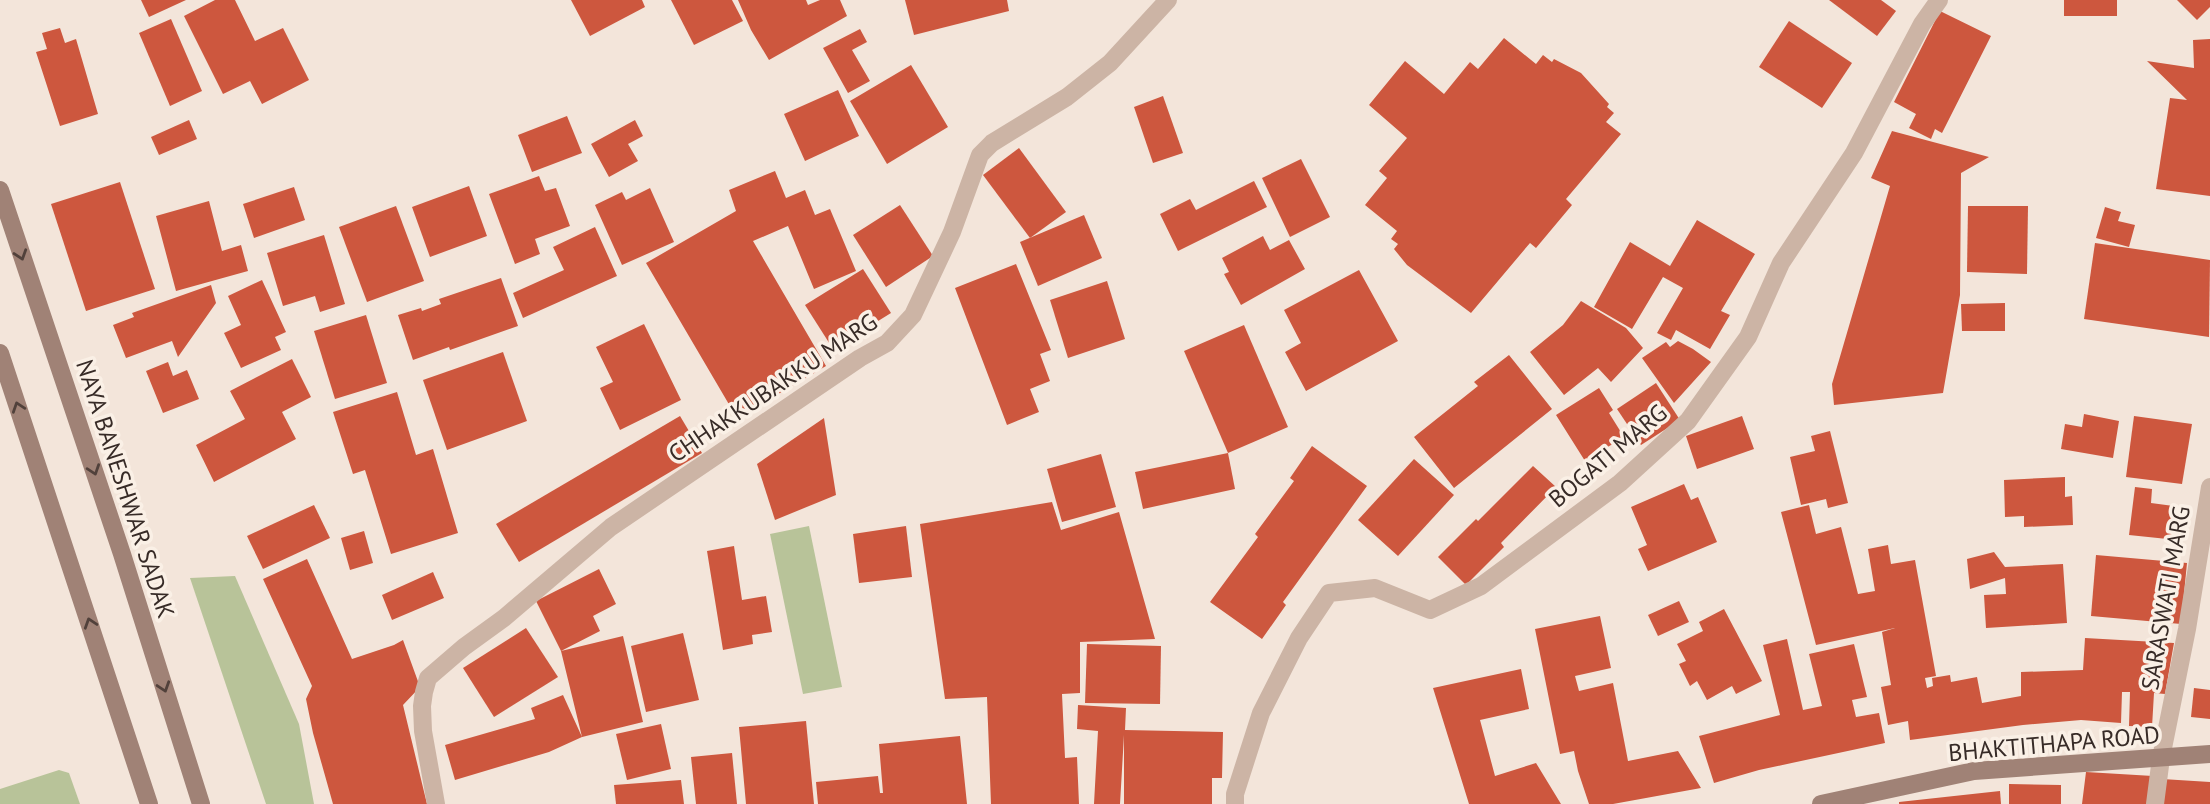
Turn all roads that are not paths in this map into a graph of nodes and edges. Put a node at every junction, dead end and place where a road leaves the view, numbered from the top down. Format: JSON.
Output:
{"nodes":[{"id":1,"x":1168,"y":0,"type":"edge"},
{"id":2,"x":1940,"y":0,"type":"edge"},
{"id":3,"x":0,"y":190,"type":"edge"},
{"id":4,"x":0,"y":353,"type":"edge"},
{"id":5,"x":2210,"y":487,"type":"edge"},
{"id":6,"x":2210,"y":754,"type":"edge"},
{"id":7,"x":2161,"y":758,"type":"junction"},
{"id":8,"x":149,"y":804,"type":"edge"},
{"id":9,"x":201,"y":804,"type":"edge"},
{"id":10,"x":436,"y":804,"type":"edge"},
{"id":11,"x":1235,"y":804,"type":"edge"},
{"id":12,"x":1821,"y":804,"type":"edge"},
{"id":13,"x":2155,"y":804,"type":"edge"}],
"edges":[{"from":1,"to":10,"type":"street","name":"CHHAKKUBAKKU MARG"},
{"from":2,"to":11,"type":"street","name":"BOGATI MARG"},
{"from":3,"to":9,"type":"main road","name":"NAYA BANESHWAR SADAK","one_way":true},
{"from":8,"to":4,"type":"main road","one_way":true},
{"from":5,"to":7,"type":"street","name":"SARASWATI MARG"},
{"from":6,"to":7,"type":"main road","name":"BHAKTITHAPA ROAD"},
{"from":7,"to":12,"type":"main road","name":"BHAKTITHAPA ROAD"},
{"from":7,"to":13,"type":"street","name":"SARASWATI MARG"}]}
